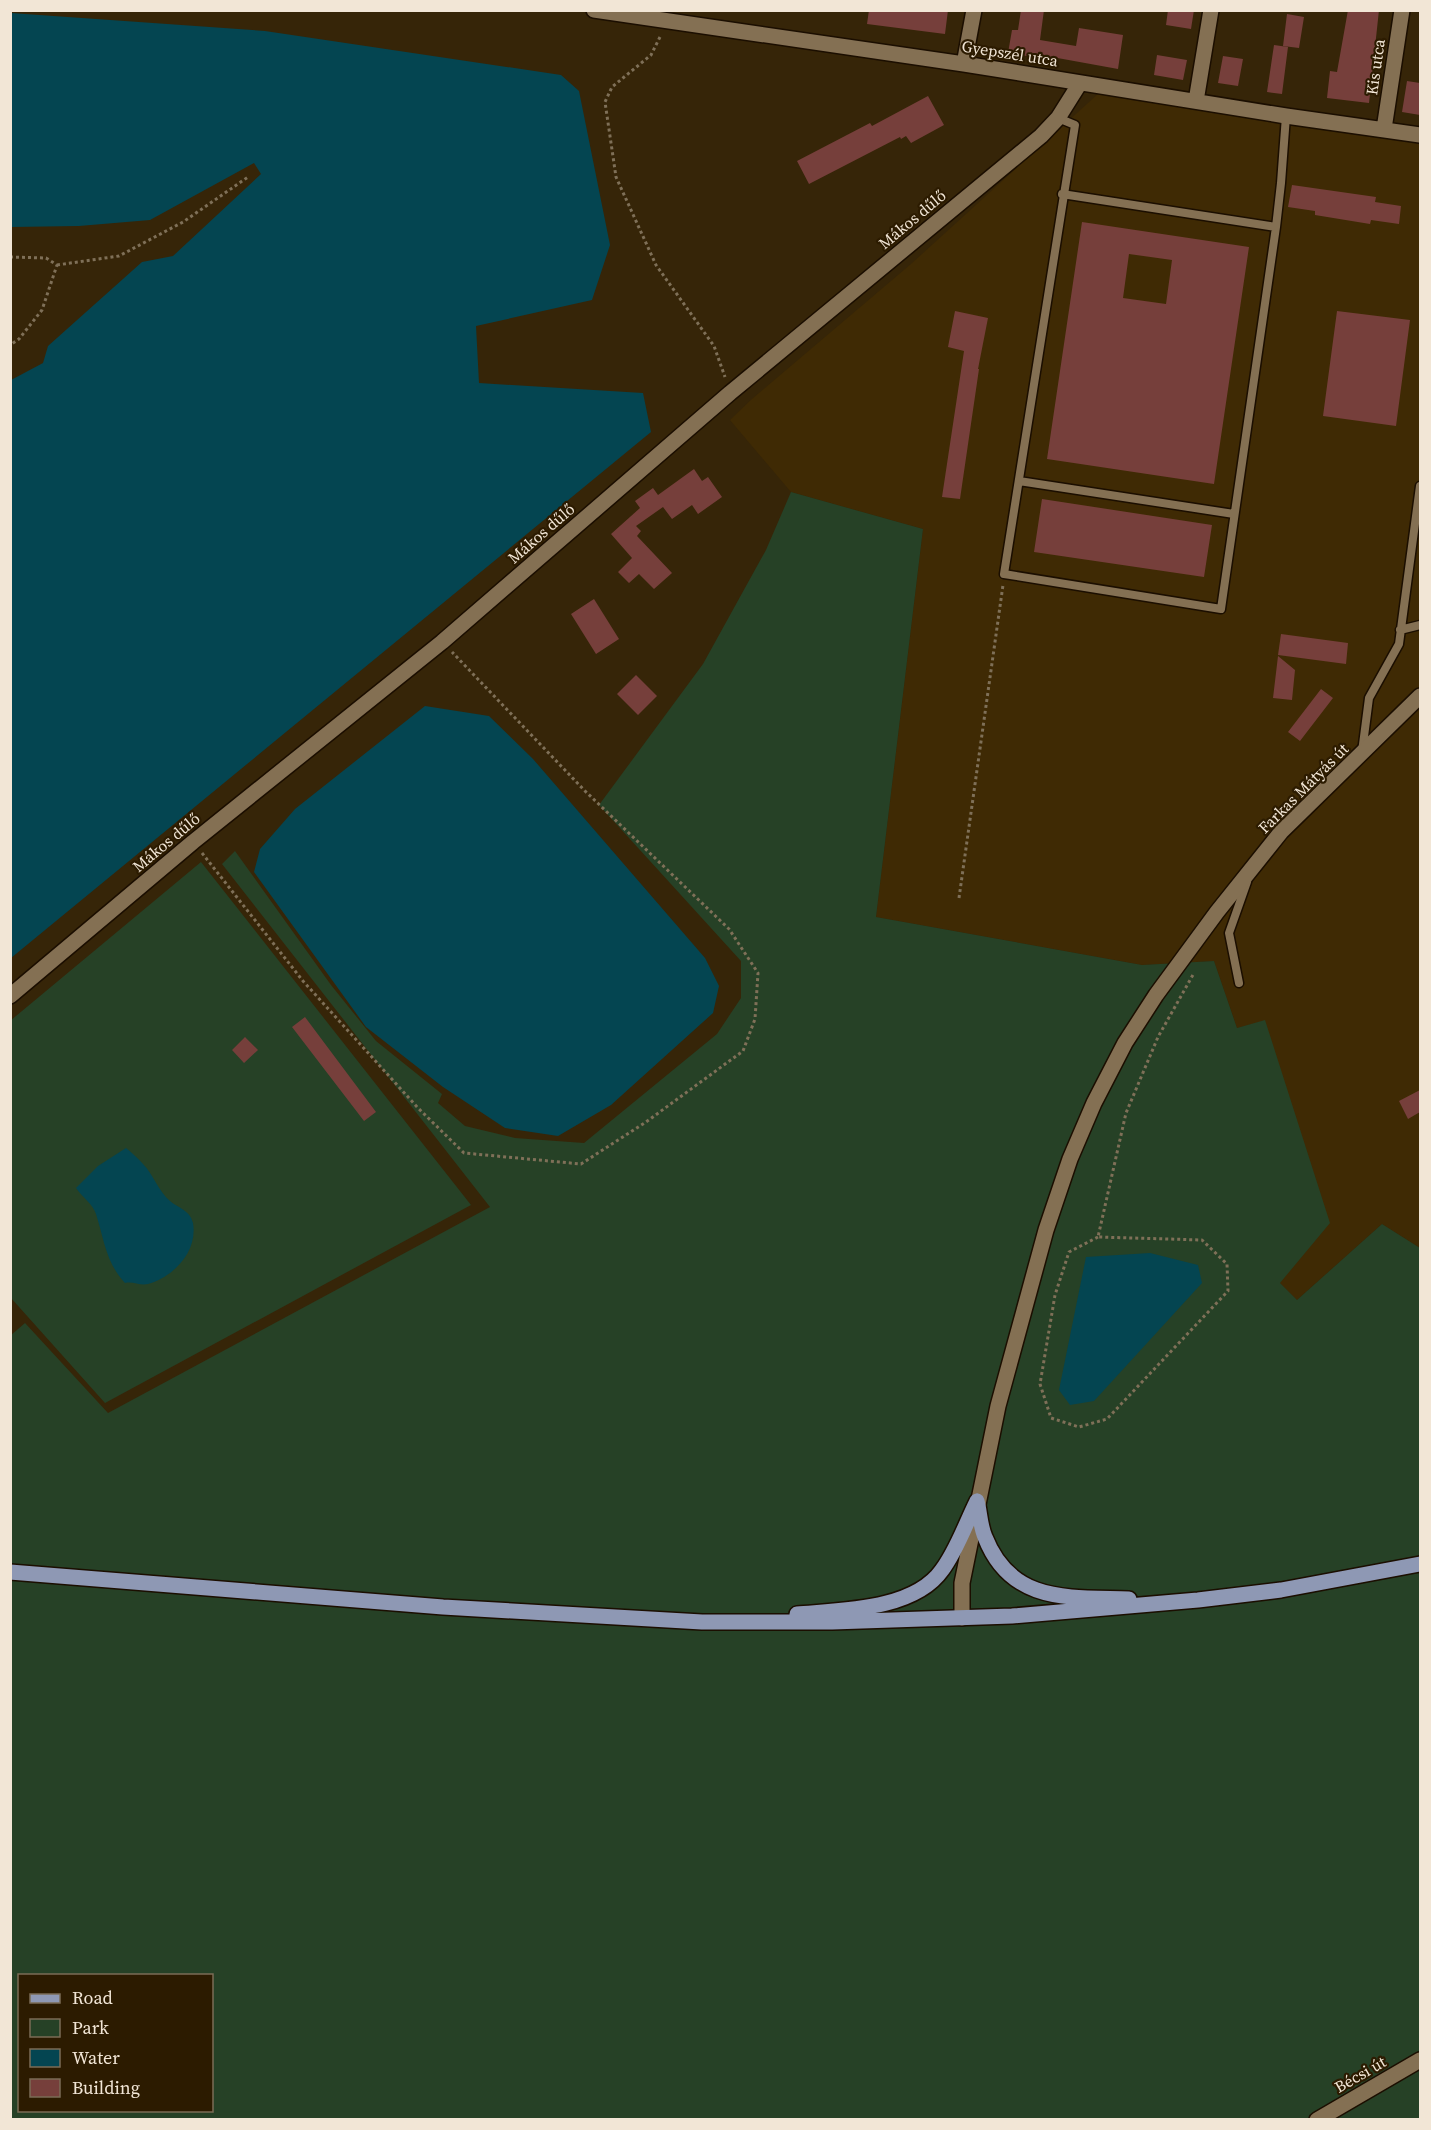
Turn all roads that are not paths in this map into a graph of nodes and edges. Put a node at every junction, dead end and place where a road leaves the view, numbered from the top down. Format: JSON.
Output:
{"nodes":[{"id":1,"x":594,"y":10,"type":"edge"},
{"id":2,"x":974,"y":10,"type":"edge"},
{"id":3,"x":1211,"y":10,"type":"edge"},
{"id":4,"x":1401,"y":10,"type":"edge"},
{"id":5,"x":686,"y":17,"type":"edge"},
{"id":6,"x":964,"y":64,"type":"junction"},
{"id":7,"x":1080,"y":83,"type":"junction"},
{"id":8,"x":1196,"y":101,"type":"junction"},
{"id":9,"x":1286,"y":116,"type":"junction"},
{"id":10,"x":1058,"y":118,"type":"junction"},
{"id":11,"x":1384,"y":129,"type":"junction"},
{"id":12,"x":1420,"y":135,"type":"edge"},
{"id":13,"x":1062,"y":194,"type":"junction"},
{"id":14,"x":1276,"y":227,"type":"junction"},
{"id":15,"x":1019,"y":481,"type":"junction"},
{"id":16,"x":1420,"y":486,"type":"edge"},
{"id":17,"x":1234,"y":514,"type":"junction"},
{"id":18,"x":1419,"y":515,"type":"edge"},
{"id":19,"x":1420,"y":625,"type":"edge"},
{"id":20,"x":1400,"y":630,"type":"junction"},
{"id":21,"x":1420,"y":696,"type":"edge"},
{"id":22,"x":1362,"y":755,"type":"junction"},
{"id":23,"x":1251,"y":870,"type":"junction"},
{"id":24,"x":1239,"y":983,"type":"dead end"},
{"id":25,"x":10,"y":996,"type":"edge"},
{"id":26,"x":977,"y":1501,"type":"junction"},
{"id":27,"x":1420,"y":1564,"type":"edge"},
{"id":28,"x":10,"y":1572,"type":"edge"},
{"id":29,"x":1077,"y":1605,"type":"junction"},
{"id":30,"x":962,"y":1618,"type":"junction"},
{"id":31,"x":735,"y":1622,"type":"junction"},
{"id":32,"x":1420,"y":2061,"type":"edge"},
{"id":33,"x":1317,"y":2120,"type":"edge"}],
"edges":[{"from":1,"to":5,"type":"street","name":"Gyepszél utca"},
{"from":2,"to":6,"type":"street"},
{"from":3,"to":8,"type":"street"},
{"from":4,"to":11,"type":"street","name":"Kis utca"},
{"from":5,"to":6,"type":"street","name":"Gyepszél utca"},
{"from":6,"to":7,"type":"street","name":"Gyepszél utca"},
{"from":7,"to":8,"type":"street","name":"Gyepszél utca"},
{"from":7,"to":10,"type":"street","name":"Mákos dűlő"},
{"from":8,"to":9,"type":"street","name":"Gyepszél utca"},
{"from":9,"to":11,"type":"street","name":"Gyepszél utca"},
{"from":9,"to":14,"type":"lane"},
{"from":10,"to":13,"type":"lane"},
{"from":10,"to":25,"type":"street","name":"Mákos dűlő"},
{"from":11,"to":12,"type":"street","name":"Gyepszél utca"},
{"from":13,"to":14,"type":"lane"},
{"from":13,"to":15,"type":"lane"},
{"from":14,"to":17,"type":"lane"},
{"from":15,"to":17,"type":"lane"},
{"from":15,"to":17,"type":"lane"},
{"from":16,"to":18,"type":"lane"},
{"from":18,"to":20,"type":"lane"},
{"from":19,"to":20,"type":"lane"},
{"from":20,"to":22,"type":"lane"},
{"from":21,"to":22,"type":"street","name":"Farkas Mátyás út"},
{"from":22,"to":23,"type":"street","name":"Farkas Mátyás út"},
{"from":23,"to":24,"type":"lane"},
{"from":23,"to":26,"type":"street","name":"Farkas Mátyás út"},
{"from":26,"to":29,"type":"main road"},
{"from":26,"to":30,"type":"street","name":"Farkas Mátyás út"},
{"from":26,"to":31,"type":"main road"},
{"from":27,"to":29,"type":"main road"},
{"from":28,"to":31,"type":"main road"},
{"from":29,"to":30,"type":"main road"},
{"from":30,"to":31,"type":"main road"},
{"from":32,"to":33,"type":"street","name":"Bécsi út"}]}
